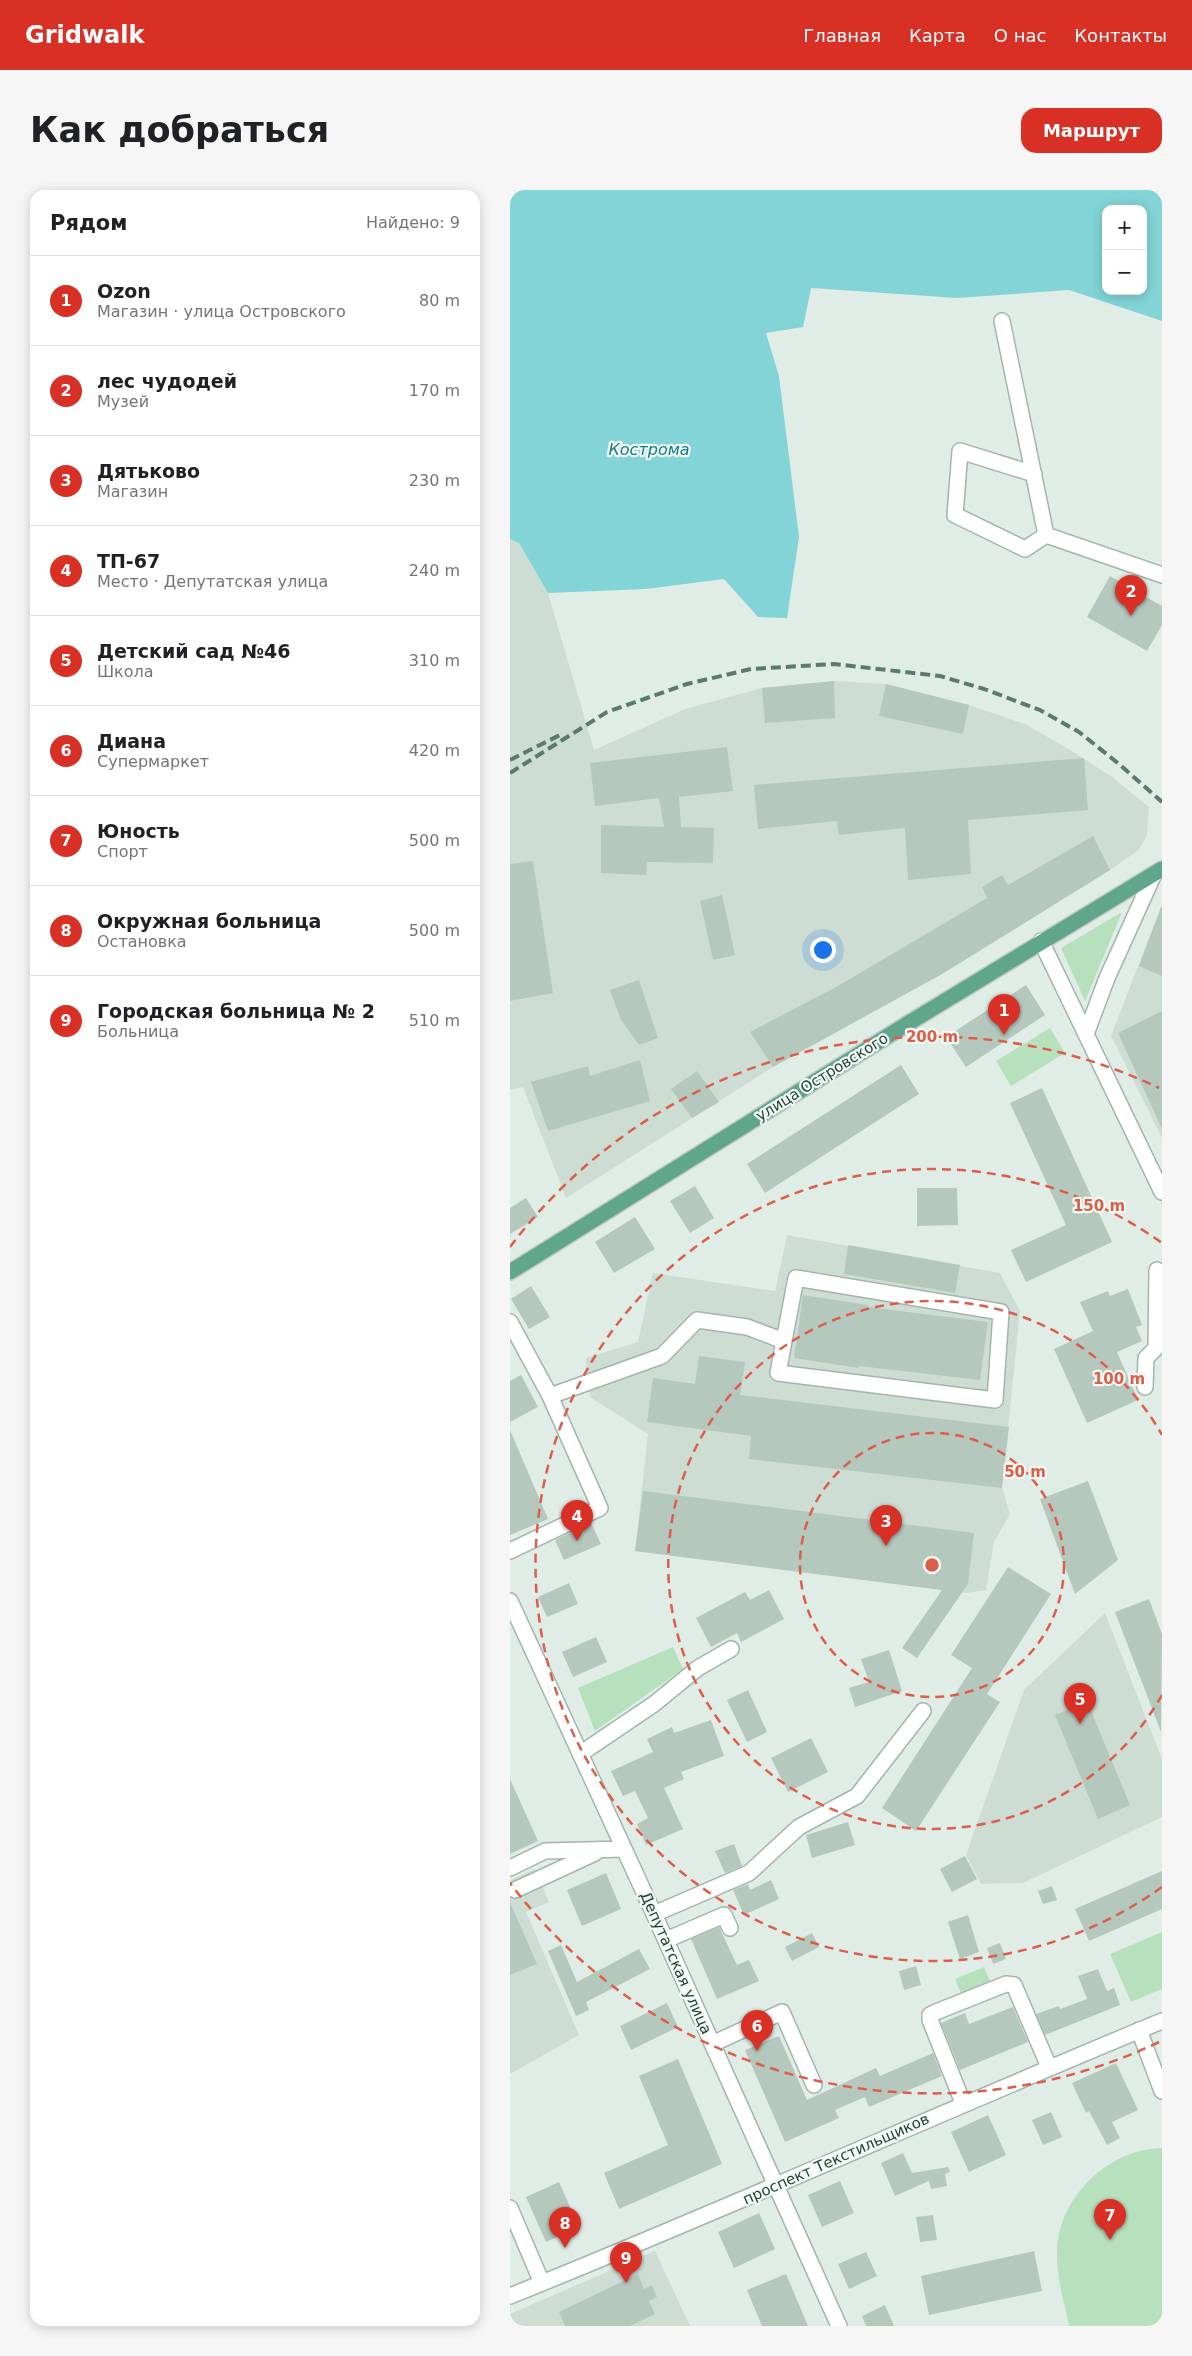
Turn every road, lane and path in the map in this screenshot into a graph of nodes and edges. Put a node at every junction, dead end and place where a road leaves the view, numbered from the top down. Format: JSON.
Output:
{"nodes":[{"id":1,"x":1002,"y":321,"type":"dead end"},
{"id":2,"x":1034,"y":474,"type":"junction"},
{"id":3,"x":1046,"y":535,"type":"junction"},
{"id":4,"x":1162,"y":575,"type":"edge"},
{"id":5,"x":1158,"y":872,"type":"edge"},
{"id":6,"x":1041,"y":942,"type":"junction"},
{"id":7,"x":1086,"y":1034,"type":"junction"},
{"id":8,"x":1162,"y":1192,"type":"edge"},
{"id":9,"x":1157,"y":1270,"type":"dead end"},
{"id":10,"x":510,"y":1272,"type":"edge"},
{"id":11,"x":510,"y":1322,"type":"edge"},
{"id":12,"x":784,"y":1341,"type":"junction"},
{"id":13,"x":1159,"y":1347,"type":"edge"},
{"id":14,"x":1146,"y":1387,"type":"dead end"},
{"id":15,"x":550,"y":1396,"type":"junction"},
{"id":16,"x":510,"y":1551,"type":"edge"},
{"id":17,"x":510,"y":1601,"type":"edge"},
{"id":18,"x":516,"y":1628,"type":"edge"},
{"id":19,"x":731,"y":1649,"type":"dead end"},
{"id":20,"x":923,"y":1711,"type":"dead end"},
{"id":21,"x":580,"y":1754,"type":"junction"},
{"id":22,"x":624,"y":1849,"type":"junction"},
{"id":23,"x":600,"y":1850,"type":"junction"},
{"id":24,"x":510,"y":1868,"type":"edge"},
{"id":25,"x":515,"y":1890,"type":"dead end"},
{"id":26,"x":654,"y":1914,"type":"junction"},
{"id":27,"x":730,"y":1928,"type":"dead end"},
{"id":28,"x":666,"y":1940,"type":"junction"},
{"id":29,"x":1162,"y":2021,"type":"edge"},
{"id":30,"x":1139,"y":2030,"type":"junction"},
{"id":31,"x":712,"y":2044,"type":"junction"},
{"id":32,"x":1049,"y":2067,"type":"junction"},
{"id":33,"x":814,"y":2085,"type":"dead end"},
{"id":34,"x":1162,"y":2091,"type":"edge"},
{"id":35,"x":963,"y":2103,"type":"junction"},
{"id":36,"x":777,"y":2186,"type":"junction"},
{"id":37,"x":510,"y":2208,"type":"edge"},
{"id":38,"x":542,"y":2283,"type":"junction"},
{"id":39,"x":510,"y":2296,"type":"edge"},
{"id":40,"x":839,"y":2326,"type":"edge"}],
"edges":[{"from":1,"to":2,"type":"street"},
{"from":2,"to":3,"type":"street"},
{"from":2,"to":3,"type":"street"},
{"from":3,"to":4,"type":"street"},
{"from":5,"to":6,"type":"main road","name":"улица Островского"},
{"from":5,"to":7,"type":"street"},
{"from":6,"to":7,"type":"street"},
{"from":6,"to":10,"type":"main road","name":"улица Островского"},
{"from":7,"to":8,"type":"street"},
{"from":9,"to":13,"type":"street"},
{"from":11,"to":15,"type":"street"},
{"from":12,"to":12,"type":"street"},
{"from":12,"to":15,"type":"street"},
{"from":13,"to":14,"type":"street"},
{"from":15,"to":16,"type":"street"},
{"from":17,"to":18,"type":"street","name":"Депутатская улица"},
{"from":18,"to":21,"type":"street","name":"Депутатская улица"},
{"from":19,"to":21,"type":"street"},
{"from":20,"to":26,"type":"street"},
{"from":21,"to":22,"type":"street","name":"Депутатская улица"},
{"from":22,"to":23,"type":"street"},
{"from":22,"to":26,"type":"street","name":"Депутатская улица"},
{"from":23,"to":24,"type":"street"},
{"from":23,"to":25,"type":"street"},
{"from":26,"to":28,"type":"street","name":"Депутатская улица"},
{"from":27,"to":28,"type":"street"},
{"from":28,"to":31,"type":"street","name":"Депутатская улица"},
{"from":29,"to":30,"type":"street","name":"проспект Текстильщиков"},
{"from":30,"to":32,"type":"street","name":"проспект Текстильщиков"},
{"from":30,"to":34,"type":"street"},
{"from":31,"to":33,"type":"street"},
{"from":31,"to":36,"type":"street","name":"Депутатская улица"},
{"from":32,"to":35,"type":"street","name":"проспект Текстильщиков"},
{"from":32,"to":35,"type":"street"},
{"from":35,"to":36,"type":"street","name":"проспект Текстильщиков"},
{"from":36,"to":38,"type":"street","name":"проспект Текстильщиков"},
{"from":36,"to":40,"type":"street","name":"Депутатская улица"},
{"from":37,"to":38,"type":"street"},
{"from":38,"to":39,"type":"street","name":"проспект Текстильщиков"}]}
